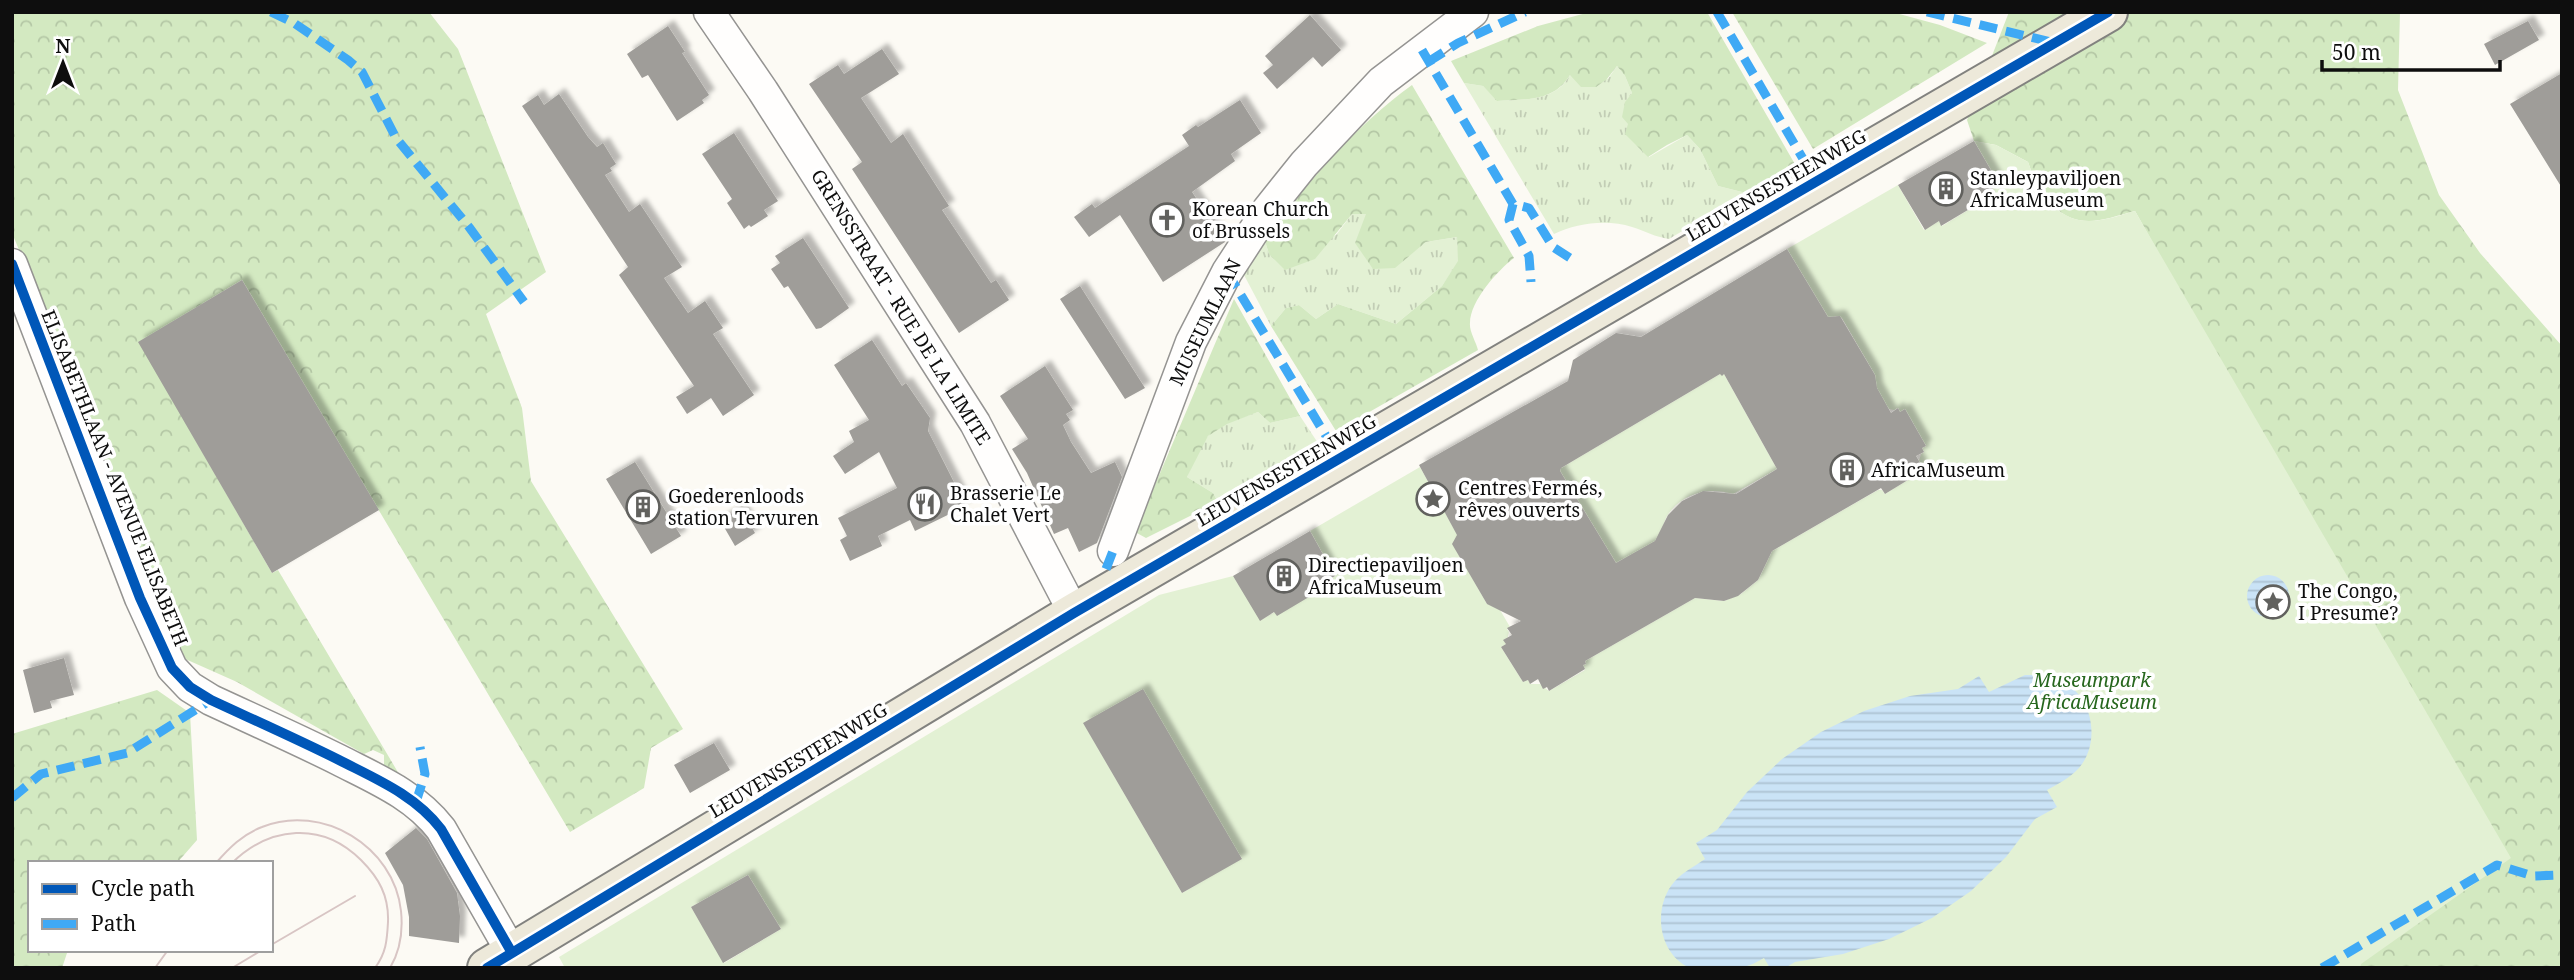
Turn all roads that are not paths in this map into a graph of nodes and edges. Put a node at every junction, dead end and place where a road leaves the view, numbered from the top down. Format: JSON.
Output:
{"nodes":[{"id":1,"x":709,"y":12,"type":"edge"},
{"id":2,"x":1473,"y":12,"type":"edge"},
{"id":3,"x":2108,"y":12,"type":"edge"},
{"id":4,"x":2063,"y":23,"type":"edge"},
{"id":5,"x":12,"y":264,"type":"edge"},
{"id":6,"x":1113,"y":551,"type":"dead end"},
{"id":7,"x":1074,"y":613,"type":"junction"},
{"id":8,"x":499,"y":960,"type":"edge"}],
"edges":[{"from":1,"to":7,"type":"street","name":"GRENSSTRAAT - RUE DE LA LIMITE"},
{"from":2,"to":6,"type":"street","name":"MUSEUMLAAN"},
{"from":3,"to":4,"type":"main road","name":"LEUVENSESTEENWEG"},
{"from":4,"to":7,"type":"main road","name":"LEUVENSESTEENWEG"},
{"from":5,"to":8,"type":"street","name":"ELISABETHLAAN - AVENUE ELISABETH"},
{"from":7,"to":8,"type":"main road","name":"LEUVENSESTEENWEG"}]}
